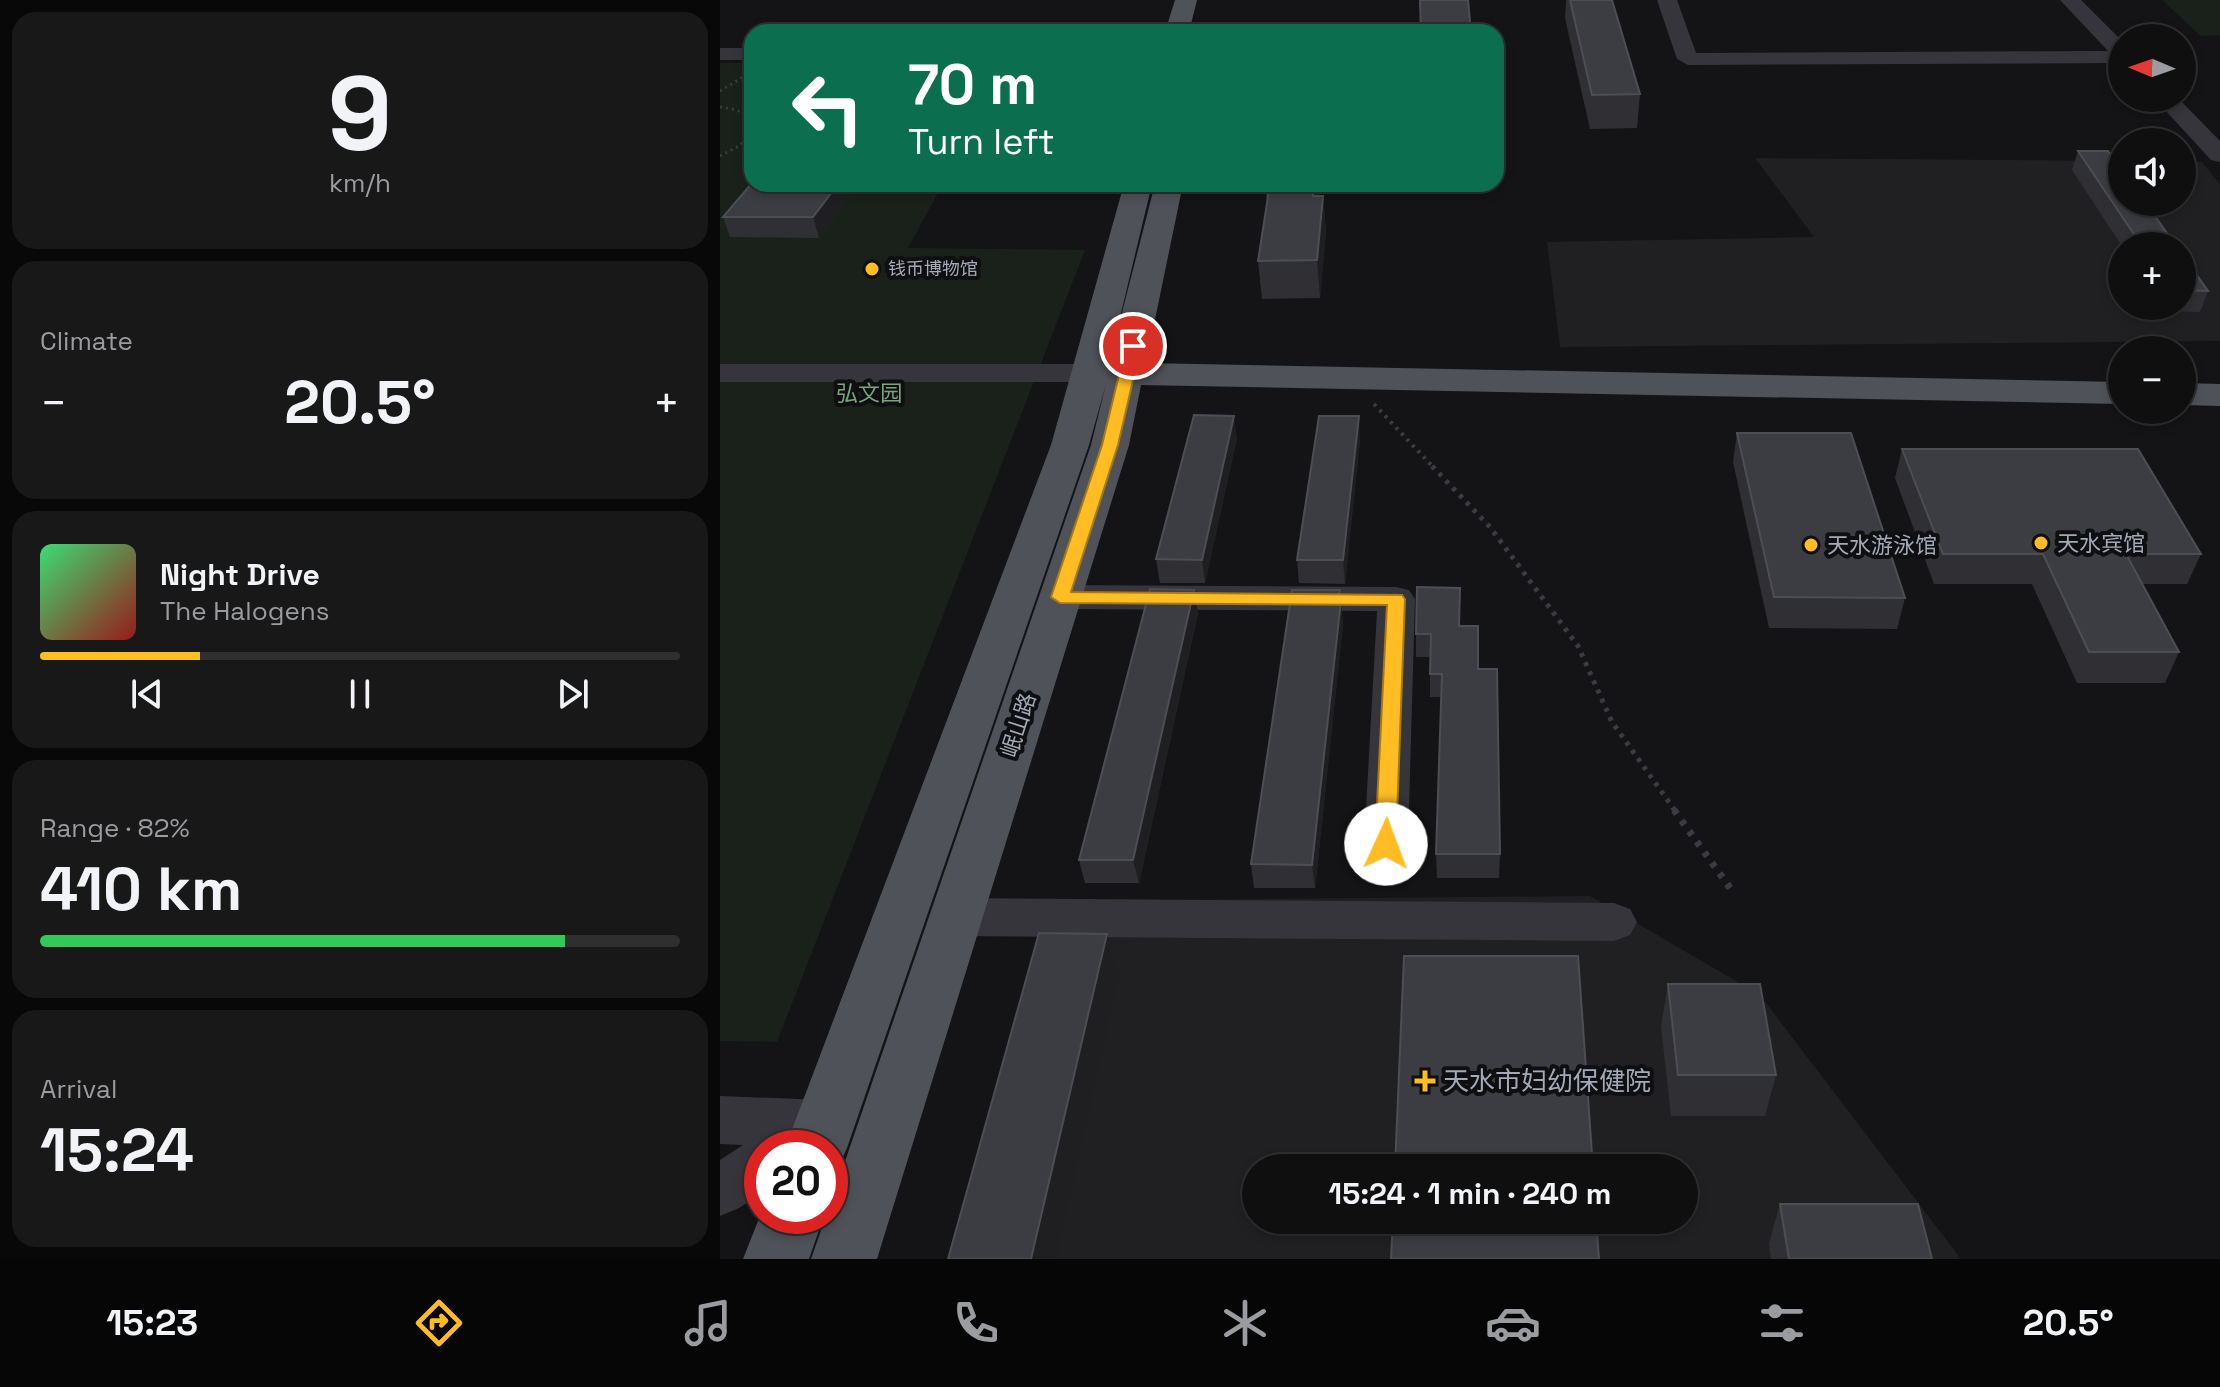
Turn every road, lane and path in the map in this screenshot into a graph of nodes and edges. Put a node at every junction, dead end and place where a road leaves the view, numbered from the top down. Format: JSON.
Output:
{"nodes":[{"id":1,"x":1186,"y":0,"type":"edge"},
{"id":2,"x":1667,"y":0,"type":"edge"},
{"id":3,"x":2070,"y":0,"type":"edge"},
{"id":4,"x":1179,"y":24,"type":"edge"},
{"id":5,"x":2108,"y":40,"type":"edge"},
{"id":6,"x":720,"y":54,"type":"edge"},
{"id":7,"x":744,"y":54,"type":"edge"},
{"id":8,"x":2108,"y":55,"type":"edge"},
{"id":9,"x":744,"y":78,"type":"edge"},
{"id":10,"x":720,"y":91,"type":"edge"},
{"id":11,"x":720,"y":107,"type":"edge"},
{"id":12,"x":2179,"y":112,"type":"edge"},
{"id":13,"x":744,"y":114,"type":"edge"},
{"id":14,"x":744,"y":141,"type":"edge"},
{"id":15,"x":2220,"y":155,"type":"edge"},
{"id":16,"x":720,"y":156,"type":"edge"},
{"id":17,"x":1137,"y":192,"type":"edge"},
{"id":18,"x":1166,"y":192,"type":"edge"},
{"id":19,"x":720,"y":373,"type":"edge"},
{"id":20,"x":1108,"y":373,"type":"junction"},
{"id":21,"x":1348,"y":377,"type":"junction"},
{"id":22,"x":2108,"y":393,"type":"edge"},
{"id":23,"x":2196,"y":394,"type":"edge"},
{"id":24,"x":2220,"y":395,"type":"edge"},
{"id":25,"x":1060,"y":597,"type":"junction"},
{"id":26,"x":1386,"y":844,"type":"dead end"},
{"id":27,"x":1733,"y":892,"type":"dead end"},
{"id":28,"x":955,"y":917,"type":"junction"},
{"id":29,"x":1614,"y":922,"type":"dead end"},
{"id":30,"x":720,"y":1120,"type":"edge"},
{"id":31,"x":764,"y":1130,"type":"edge"},
{"id":32,"x":813,"y":1130,"type":"edge"},
{"id":33,"x":744,"y":1175,"type":"edge"},
{"id":34,"x":720,"y":1190,"type":"edge"},
{"id":35,"x":785,"y":1234,"type":"edge"},
{"id":36,"x":776,"y":1259,"type":"edge"},
{"id":37,"x":844,"y":1259,"type":"edge"}],
"edges":[{"from":1,"to":4,"type":"main road"},
{"from":2,"to":8,"type":"street"},
{"from":3,"to":5,"type":"street"},
{"from":6,"to":7,"type":"street"},
{"from":9,"to":10,"type":"path"},
{"from":11,"to":13,"type":"path"},
{"from":12,"to":15,"type":"street"},
{"from":14,"to":16,"type":"path"},
{"from":17,"to":20,"type":"main road","name":"岷山路"},
{"from":18,"to":20,"type":"main road","name":"岷山路"},
{"from":19,"to":20,"type":"street"},
{"from":20,"to":21,"type":"main road"},
{"from":20,"to":25,"type":"main road","name":"岷山路"},
{"from":20,"to":32,"type":"main road","name":"岷山路"},
{"from":21,"to":22,"type":"main road"},
{"from":21,"to":27,"type":"path"},
{"from":23,"to":24,"type":"main road"},
{"from":25,"to":26,"type":"street"},
{"from":25,"to":28,"type":"main road","name":"岷山路"},
{"from":28,"to":29,"type":"street"},
{"from":28,"to":37,"type":"main road","name":"岷山路"},
{"from":30,"to":31,"type":"street"},
{"from":33,"to":34,"type":"street"},
{"from":35,"to":36,"type":"main road"}]}
